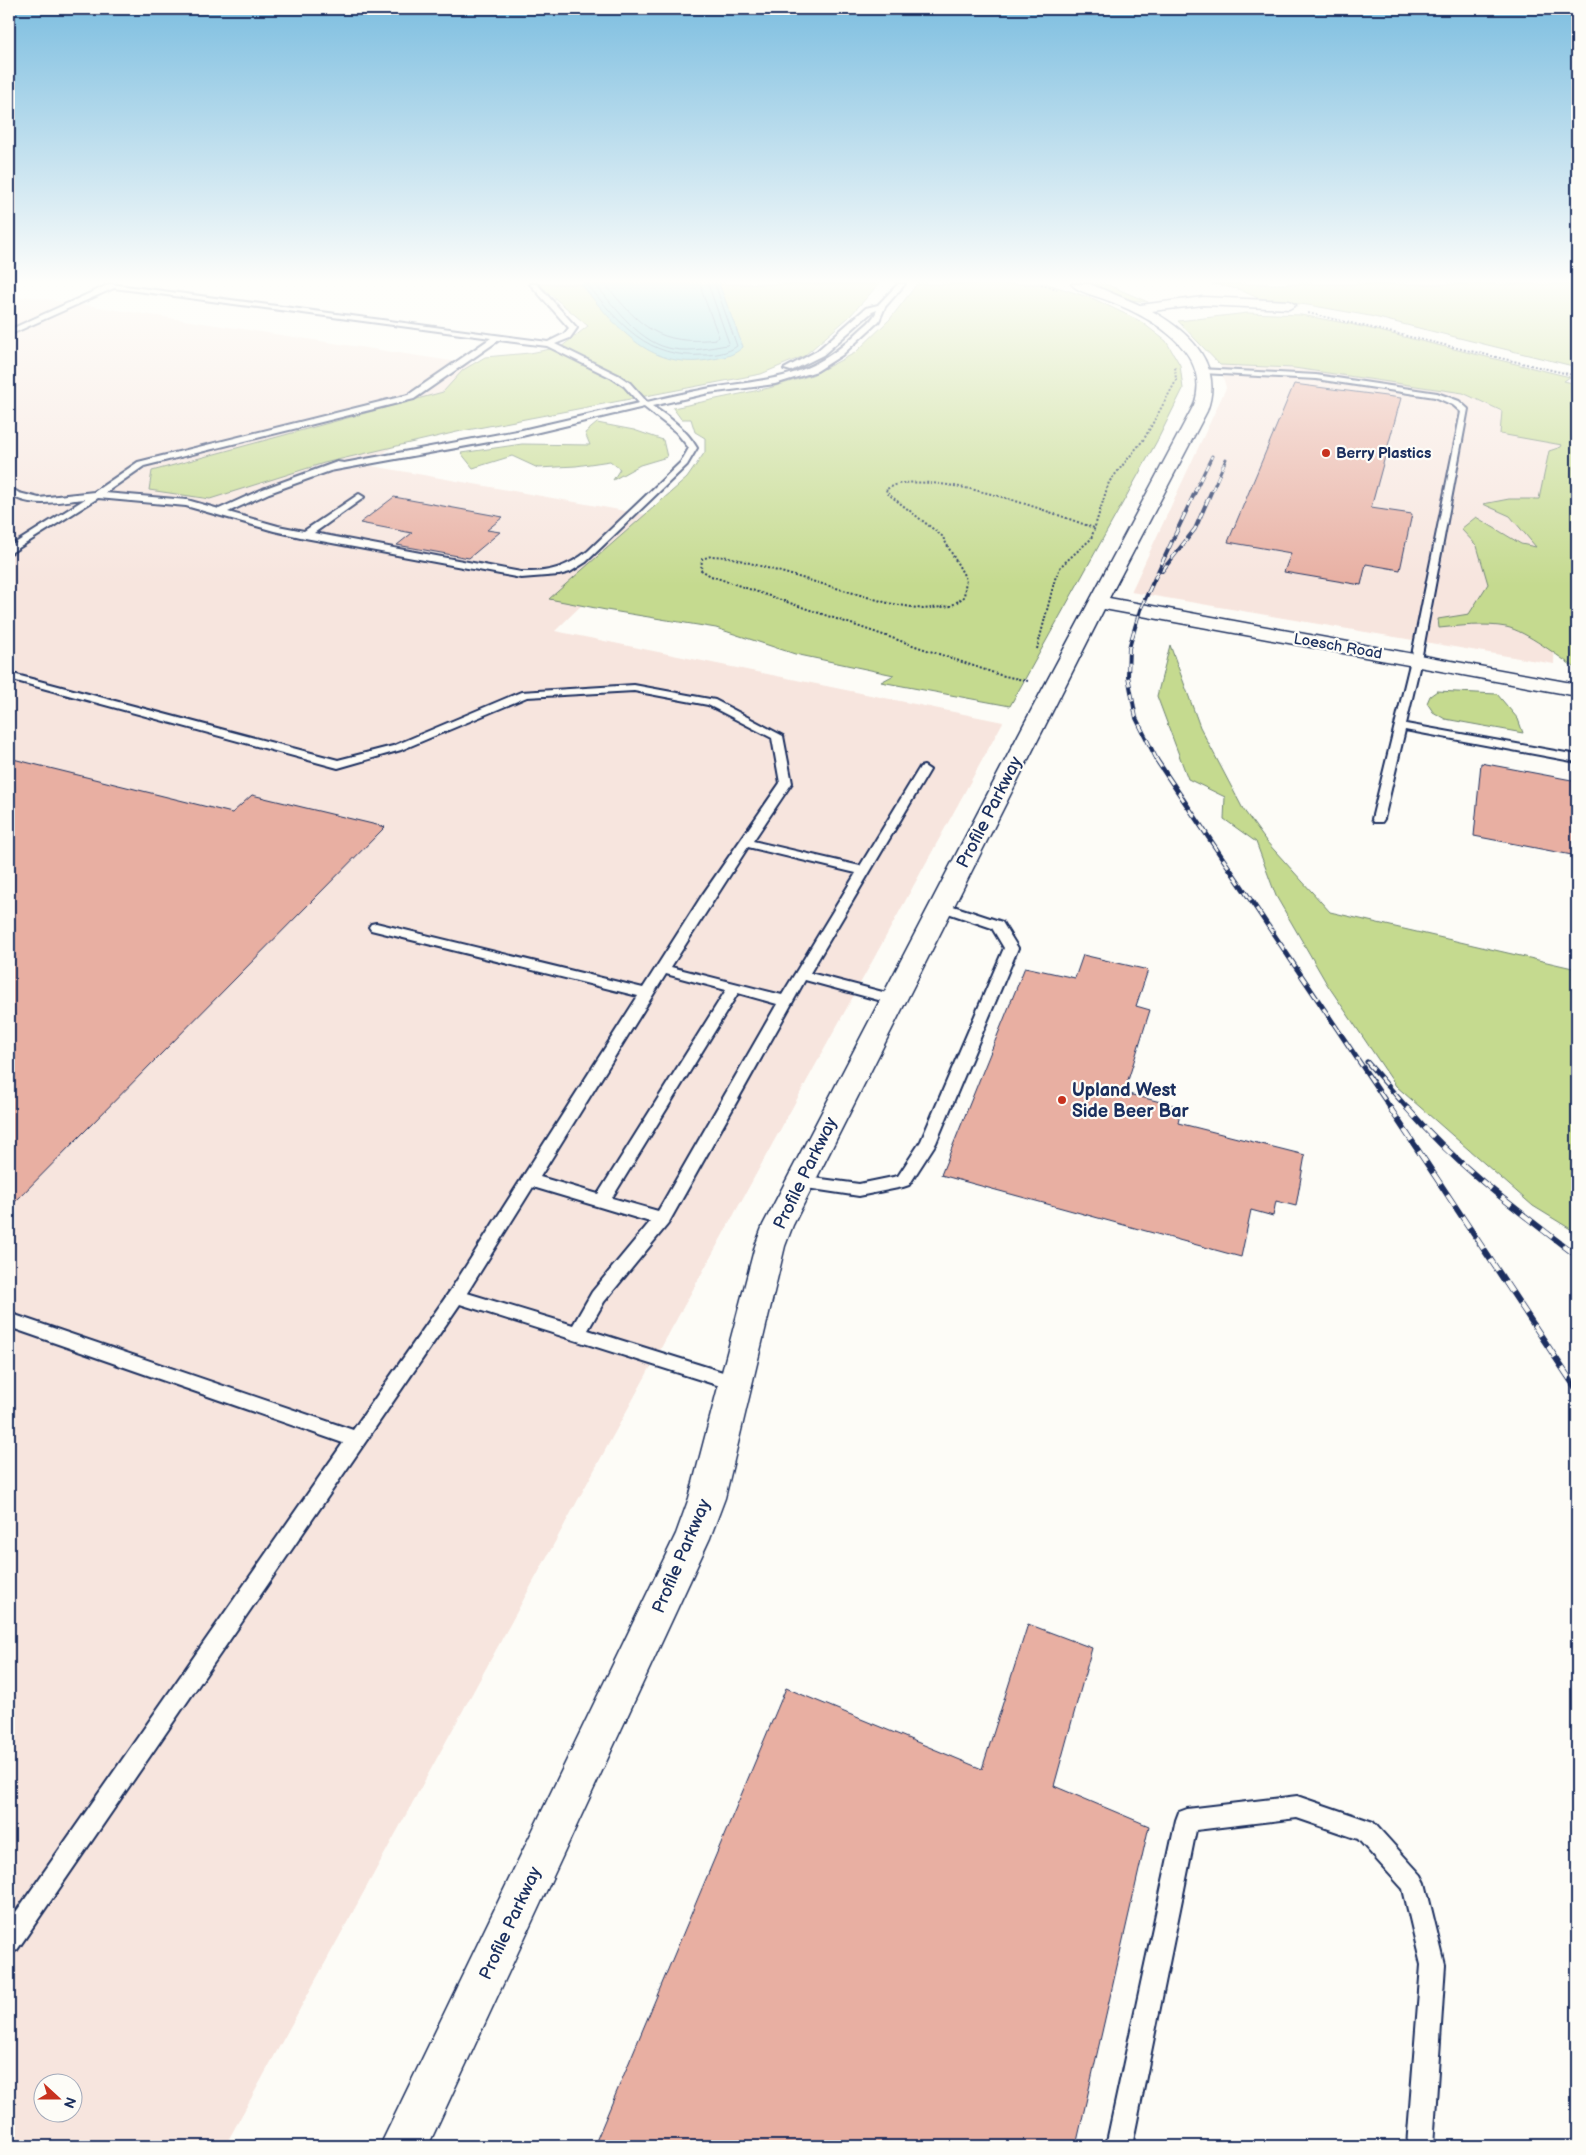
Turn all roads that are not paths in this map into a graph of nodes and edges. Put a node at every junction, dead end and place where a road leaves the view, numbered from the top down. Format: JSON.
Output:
{"nodes":[{"id":1,"x":429,"y":385,"type":"edge"},
{"id":2,"x":627,"y":385,"type":"edge"},
{"id":3,"x":743,"y":385,"type":"edge"},
{"id":4,"x":765,"y":385,"type":"edge"},
{"id":5,"x":1205,"y":385,"type":"edge"},
{"id":6,"x":1367,"y":385,"type":"edge"},
{"id":7,"x":737,"y":387,"type":"junction"},
{"id":8,"x":646,"y":405,"type":"junction"},
{"id":9,"x":9,"y":490,"type":"edge"},
{"id":10,"x":96,"y":496,"type":"junction"},
{"id":11,"x":359,"y":497,"type":"dead end"},
{"id":12,"x":219,"y":513,"type":"junction"},
{"id":13,"x":305,"y":535,"type":"junction"},
{"id":14,"x":9,"y":551,"type":"edge"},
{"id":15,"x":1098,"y":602,"type":"junction"},
{"id":16,"x":1416,"y":660,"type":"junction"},
{"id":17,"x":9,"y":676,"type":"edge"},
{"id":18,"x":1577,"y":690,"type":"edge"},
{"id":19,"x":1400,"y":726,"type":"junction"},
{"id":20,"x":1577,"y":759,"type":"edge"},
{"id":21,"x":924,"y":770,"type":"dead end"},
{"id":22,"x":1378,"y":819,"type":"dead end"},
{"id":23,"x":746,"y":843,"type":"junction"},
{"id":24,"x":863,"y":870,"type":"junction"},
{"id":25,"x":941,"y":906,"type":"junction"},
{"id":26,"x":376,"y":927,"type":"dead end"},
{"id":27,"x":663,"y":969,"type":"junction"},
{"id":28,"x":802,"y":975,"type":"junction"},
{"id":29,"x":734,"y":988,"type":"junction"},
{"id":30,"x":647,"y":994,"type":"junction"},
{"id":31,"x":893,"y":999,"type":"junction"},
{"id":32,"x":786,"y":1001,"type":"junction"},
{"id":33,"x":530,"y":1180,"type":"junction"},
{"id":34,"x":799,"y":1182,"type":"junction"},
{"id":35,"x":602,"y":1201,"type":"junction"},
{"id":36,"x":662,"y":1219,"type":"junction"},
{"id":37,"x":456,"y":1296,"type":"junction"},
{"id":38,"x":9,"y":1320,"type":"edge"},
{"id":39,"x":577,"y":1334,"type":"junction"},
{"id":40,"x":736,"y":1383,"type":"junction"},
{"id":41,"x":356,"y":1440,"type":"junction"},
{"id":42,"x":9,"y":1942,"type":"edge"},
{"id":43,"x":404,"y":2146,"type":"edge"},
{"id":44,"x":1120,"y":2146,"type":"edge"},
{"id":45,"x":1420,"y":2146,"type":"edge"}],
"edges":[{"from":1,"to":10,"type":"lane"},
{"from":2,"to":8,"type":"lane"},
{"from":3,"to":7,"type":"lane"},
{"from":4,"to":7,"type":"lane"},
{"from":5,"to":15,"type":"street","name":"Profile Parkway"},
{"from":6,"to":16,"type":"lane"},
{"from":7,"to":8,"type":"lane"},
{"from":8,"to":12,"type":"lane"},
{"from":8,"to":13,"type":"lane"},
{"from":9,"to":10,"type":"lane"},
{"from":10,"to":12,"type":"lane"},
{"from":10,"to":14,"type":"lane"},
{"from":11,"to":13,"type":"lane"},
{"from":12,"to":13,"type":"lane"},
{"from":15,"to":16,"type":"street","name":"Loesch Road"},
{"from":15,"to":25,"type":"street","name":"Profile Parkway"},
{"from":16,"to":18,"type":"street","name":"Loesch Road"},
{"from":16,"to":19,"type":"lane"},
{"from":17,"to":23,"type":"lane"},
{"from":19,"to":20,"type":"lane"},
{"from":19,"to":22,"type":"lane"},
{"from":21,"to":24,"type":"lane"},
{"from":23,"to":24,"type":"lane"},
{"from":23,"to":27,"type":"lane"},
{"from":24,"to":28,"type":"lane"},
{"from":25,"to":31,"type":"street","name":"Profile Parkway"},
{"from":25,"to":34,"type":"lane"},
{"from":26,"to":30,"type":"lane"},
{"from":27,"to":29,"type":"lane"},
{"from":27,"to":30,"type":"lane"},
{"from":28,"to":31,"type":"lane"},
{"from":28,"to":32,"type":"lane"},
{"from":29,"to":32,"type":"lane"},
{"from":29,"to":35,"type":"lane"},
{"from":30,"to":33,"type":"lane"},
{"from":31,"to":34,"type":"street","name":"Profile Parkway"},
{"from":32,"to":36,"type":"lane"},
{"from":33,"to":35,"type":"lane"},
{"from":33,"to":37,"type":"lane"},
{"from":34,"to":40,"type":"street","name":"Profile Parkway"},
{"from":35,"to":36,"type":"lane"},
{"from":36,"to":39,"type":"lane"},
{"from":37,"to":39,"type":"lane"},
{"from":37,"to":41,"type":"lane"},
{"from":38,"to":41,"type":"lane"},
{"from":39,"to":40,"type":"lane"},
{"from":40,"to":43,"type":"street","name":"Profile Parkway"},
{"from":41,"to":42,"type":"lane"},
{"from":44,"to":45,"type":"lane"}]}
